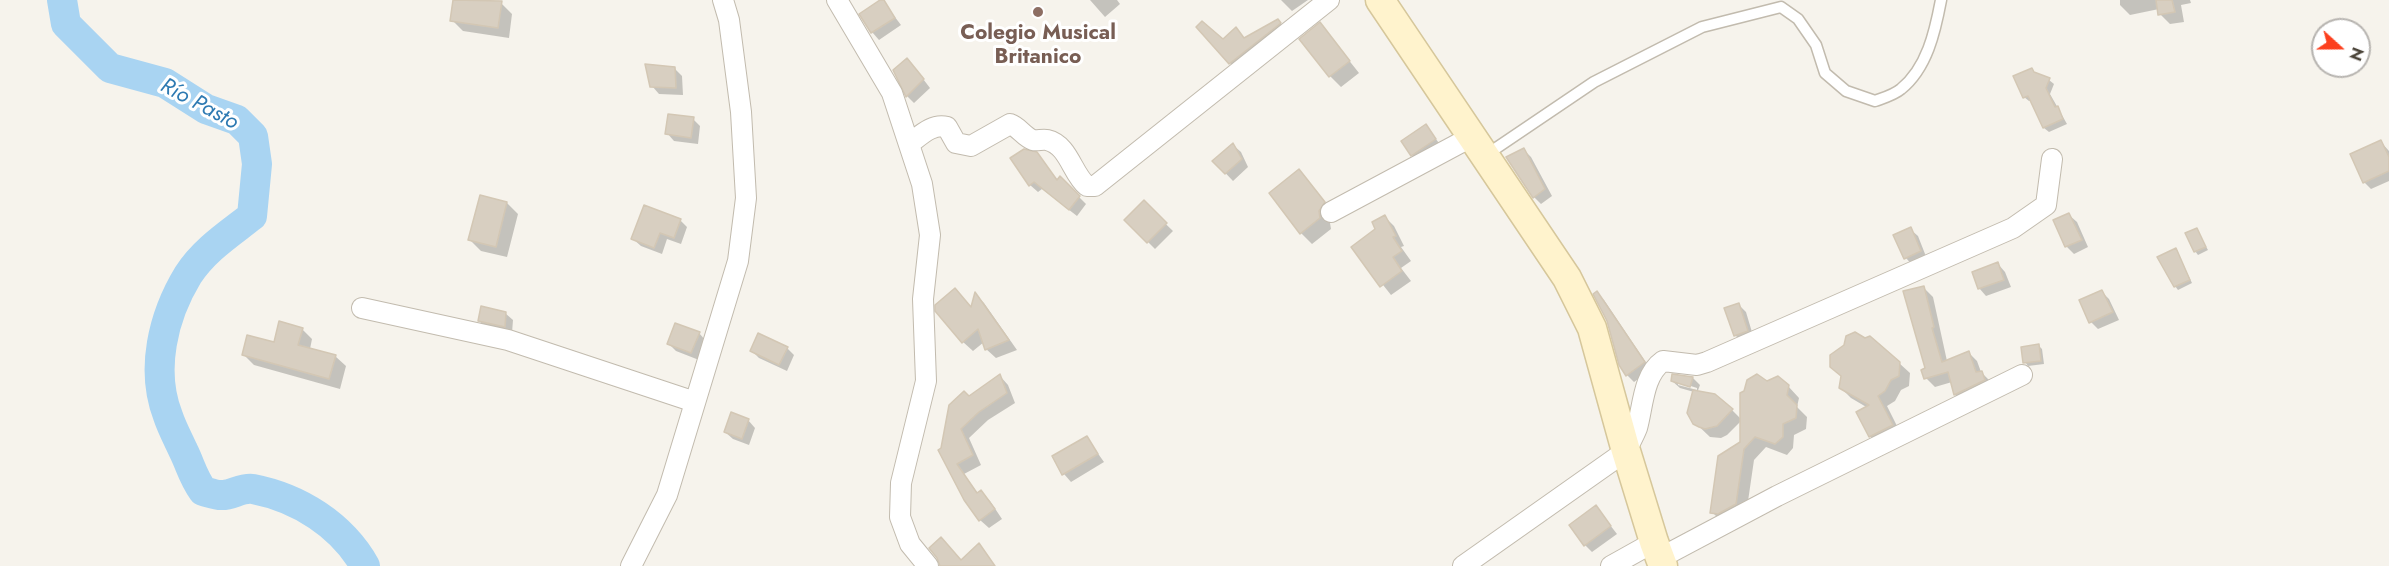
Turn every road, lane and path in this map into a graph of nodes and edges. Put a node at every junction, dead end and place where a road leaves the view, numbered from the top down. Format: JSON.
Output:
{"nodes":[{"id":1,"x":723,"y":0,"type":"edge"},
{"id":2,"x":837,"y":0,"type":"edge"},
{"id":3,"x":1329,"y":0,"type":"edge"},
{"id":4,"x":1380,"y":0,"type":"edge"},
{"id":5,"x":1941,"y":0,"type":"edge"},
{"id":6,"x":909,"y":144,"type":"junction"},
{"id":7,"x":1479,"y":146,"type":"junction"},
{"id":8,"x":2052,"y":159,"type":"dead end"},
{"id":9,"x":1331,"y":212,"type":"dead end"},
{"id":10,"x":362,"y":308,"type":"dead end"},
{"id":11,"x":2022,"y":375,"type":"dead end"},
{"id":12,"x":695,"y":402,"type":"junction"},
{"id":13,"x":1626,"y":451,"type":"junction"},
{"id":14,"x":1659,"y":555,"type":"edge"},
{"id":15,"x":631,"y":566,"type":"edge"},
{"id":16,"x":928,"y":566,"type":"edge"},
{"id":17,"x":1463,"y":566,"type":"edge"},
{"id":18,"x":1611,"y":566,"type":"edge"}],
"edges":[{"from":1,"to":12,"type":"street"},
{"from":2,"to":6,"type":"street"},
{"from":3,"to":6,"type":"street"},
{"from":4,"to":7,"type":"street"},
{"from":5,"to":7,"type":"lane"},
{"from":6,"to":16,"type":"street"},
{"from":7,"to":9,"type":"street"},
{"from":7,"to":13,"type":"street"},
{"from":8,"to":13,"type":"street"},
{"from":10,"to":12,"type":"street"},
{"from":11,"to":14,"type":"street"},
{"from":12,"to":15,"type":"street"},
{"from":13,"to":14,"type":"street"},
{"from":13,"to":17,"type":"street"},
{"from":14,"to":18,"type":"street"}]}
